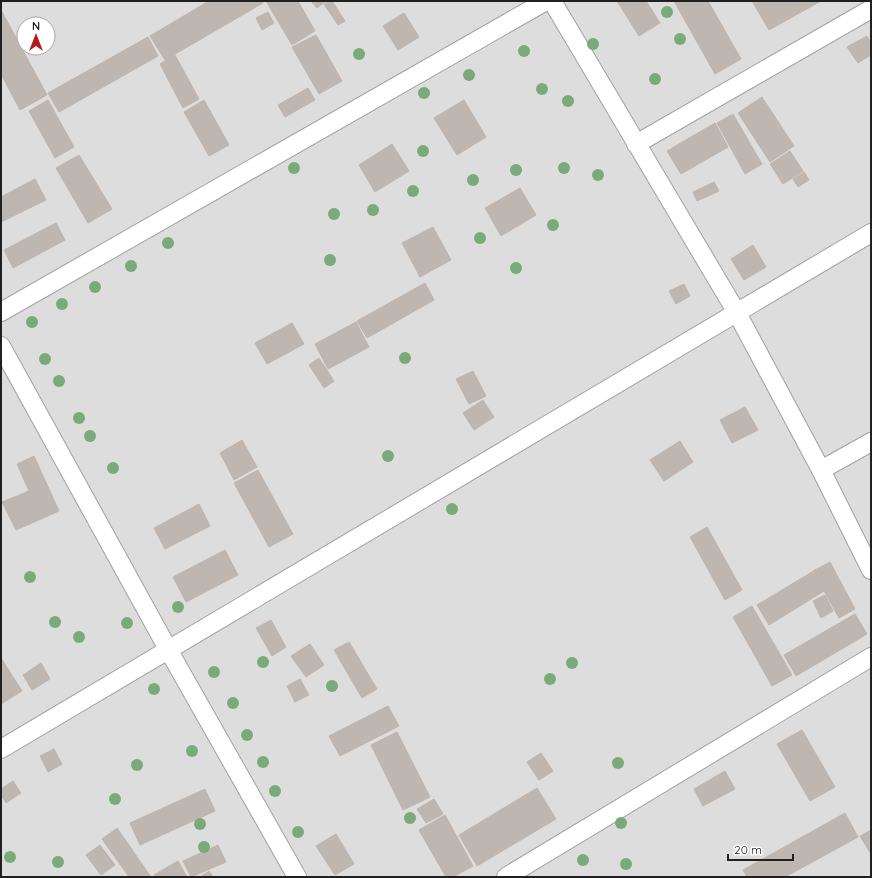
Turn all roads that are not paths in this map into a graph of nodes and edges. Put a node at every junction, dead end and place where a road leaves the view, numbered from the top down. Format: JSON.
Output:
{"nodes":[{"id":1,"x":546,"y":1,"type":"edge"},
{"id":2,"x":552,"y":1,"type":"edge"},
{"id":3,"x":871,"y":9,"type":"edge"},
{"id":4,"x":636,"y":144,"type":"junction"},
{"id":5,"x":871,"y":233,"type":"edge"},
{"id":6,"x":1,"y":312,"type":"edge"},
{"id":7,"x":737,"y":313,"type":"junction"},
{"id":8,"x":1,"y":346,"type":"edge"},
{"id":9,"x":871,"y":442,"type":"edge"},
{"id":10,"x":821,"y":470,"type":"junction"},
{"id":11,"x":871,"y":570,"type":"edge"},
{"id":12,"x":169,"y":651,"type":"junction"},
{"id":13,"x":871,"y":657,"type":"edge"},
{"id":14,"x":1,"y":749,"type":"edge"},
{"id":15,"x":298,"y":877,"type":"edge"},
{"id":16,"x":506,"y":877,"type":"edge"}],
"edges":[{"from":1,"to":6,"type":"street"},
{"from":2,"to":4,"type":"street"},
{"from":3,"to":4,"type":"street"},
{"from":4,"to":7,"type":"street"},
{"from":5,"to":7,"type":"street"},
{"from":7,"to":10,"type":"street"},
{"from":7,"to":12,"type":"street"},
{"from":8,"to":12,"type":"street"},
{"from":9,"to":10,"type":"street"},
{"from":10,"to":11,"type":"street"},
{"from":12,"to":14,"type":"street"},
{"from":12,"to":15,"type":"street"},
{"from":13,"to":16,"type":"street"}]}
